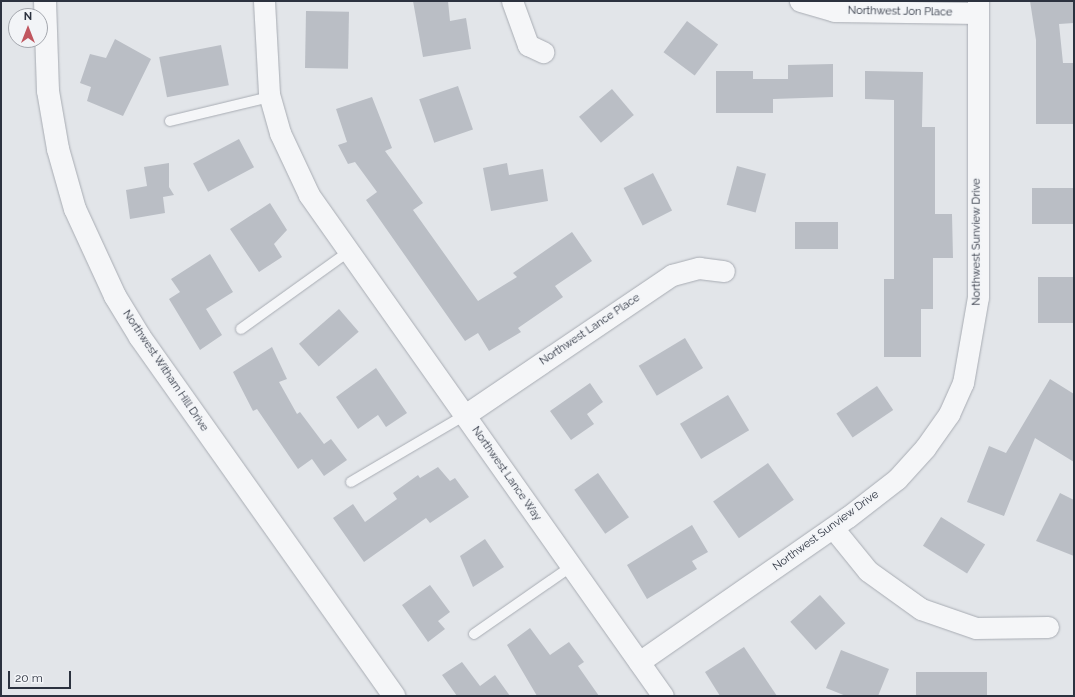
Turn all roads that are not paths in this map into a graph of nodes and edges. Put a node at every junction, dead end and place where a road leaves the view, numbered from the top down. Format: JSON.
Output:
{"nodes":[{"id":1,"x":45,"y":1,"type":"edge"},
{"id":2,"x":264,"y":1,"type":"edge"},
{"id":3,"x":512,"y":1,"type":"edge"},
{"id":4,"x":800,"y":1,"type":"edge"},
{"id":5,"x":978,"y":7,"type":"edge"},
{"id":6,"x":543,"y":52,"type":"dead end"},
{"id":7,"x":270,"y":97,"type":"junction"},
{"id":8,"x":170,"y":121,"type":"dead end"},
{"id":9,"x":348,"y":252,"type":"junction"},
{"id":10,"x":724,"y":271,"type":"dead end"},
{"id":11,"x":241,"y":329,"type":"dead end"},
{"id":12,"x":465,"y":415,"type":"junction"},
{"id":13,"x":351,"y":482,"type":"dead end"},
{"id":14,"x":833,"y":528,"type":"junction"},
{"id":15,"x":572,"y":566,"type":"junction"},
{"id":16,"x":1048,"y":627,"type":"dead end"},
{"id":17,"x":474,"y":634,"type":"dead end"},
{"id":18,"x":639,"y":662,"type":"junction"},
{"id":19,"x":394,"y":696,"type":"edge"},
{"id":20,"x":663,"y":696,"type":"edge"}],
"edges":[{"from":1,"to":19,"type":"street","name":"Northwest Witham Hill Drive"},
{"from":2,"to":7,"type":"street","name":"Northwest Lance Way"},
{"from":3,"to":6,"type":"street"},
{"from":4,"to":5,"type":"street","name":"Northwest Jon Place"},
{"from":5,"to":14,"type":"street","name":"Northwest Sunview Drive"},
{"from":7,"to":8,"type":"lane"},
{"from":7,"to":9,"type":"street","name":"Northwest Lance Way"},
{"from":9,"to":11,"type":"lane"},
{"from":9,"to":12,"type":"street","name":"Northwest Lance Way"},
{"from":10,"to":12,"type":"street","name":"Northwest Lance Place"},
{"from":12,"to":13,"type":"lane"},
{"from":12,"to":15,"type":"street","name":"Northwest Lance Way"},
{"from":14,"to":16,"type":"street"},
{"from":14,"to":18,"type":"street","name":"Northwest Sunview Drive"},
{"from":15,"to":17,"type":"lane"},
{"from":15,"to":18,"type":"street","name":"Northwest Lance Way"},
{"from":18,"to":20,"type":"street","name":"Northwest Lance Way"}]}
